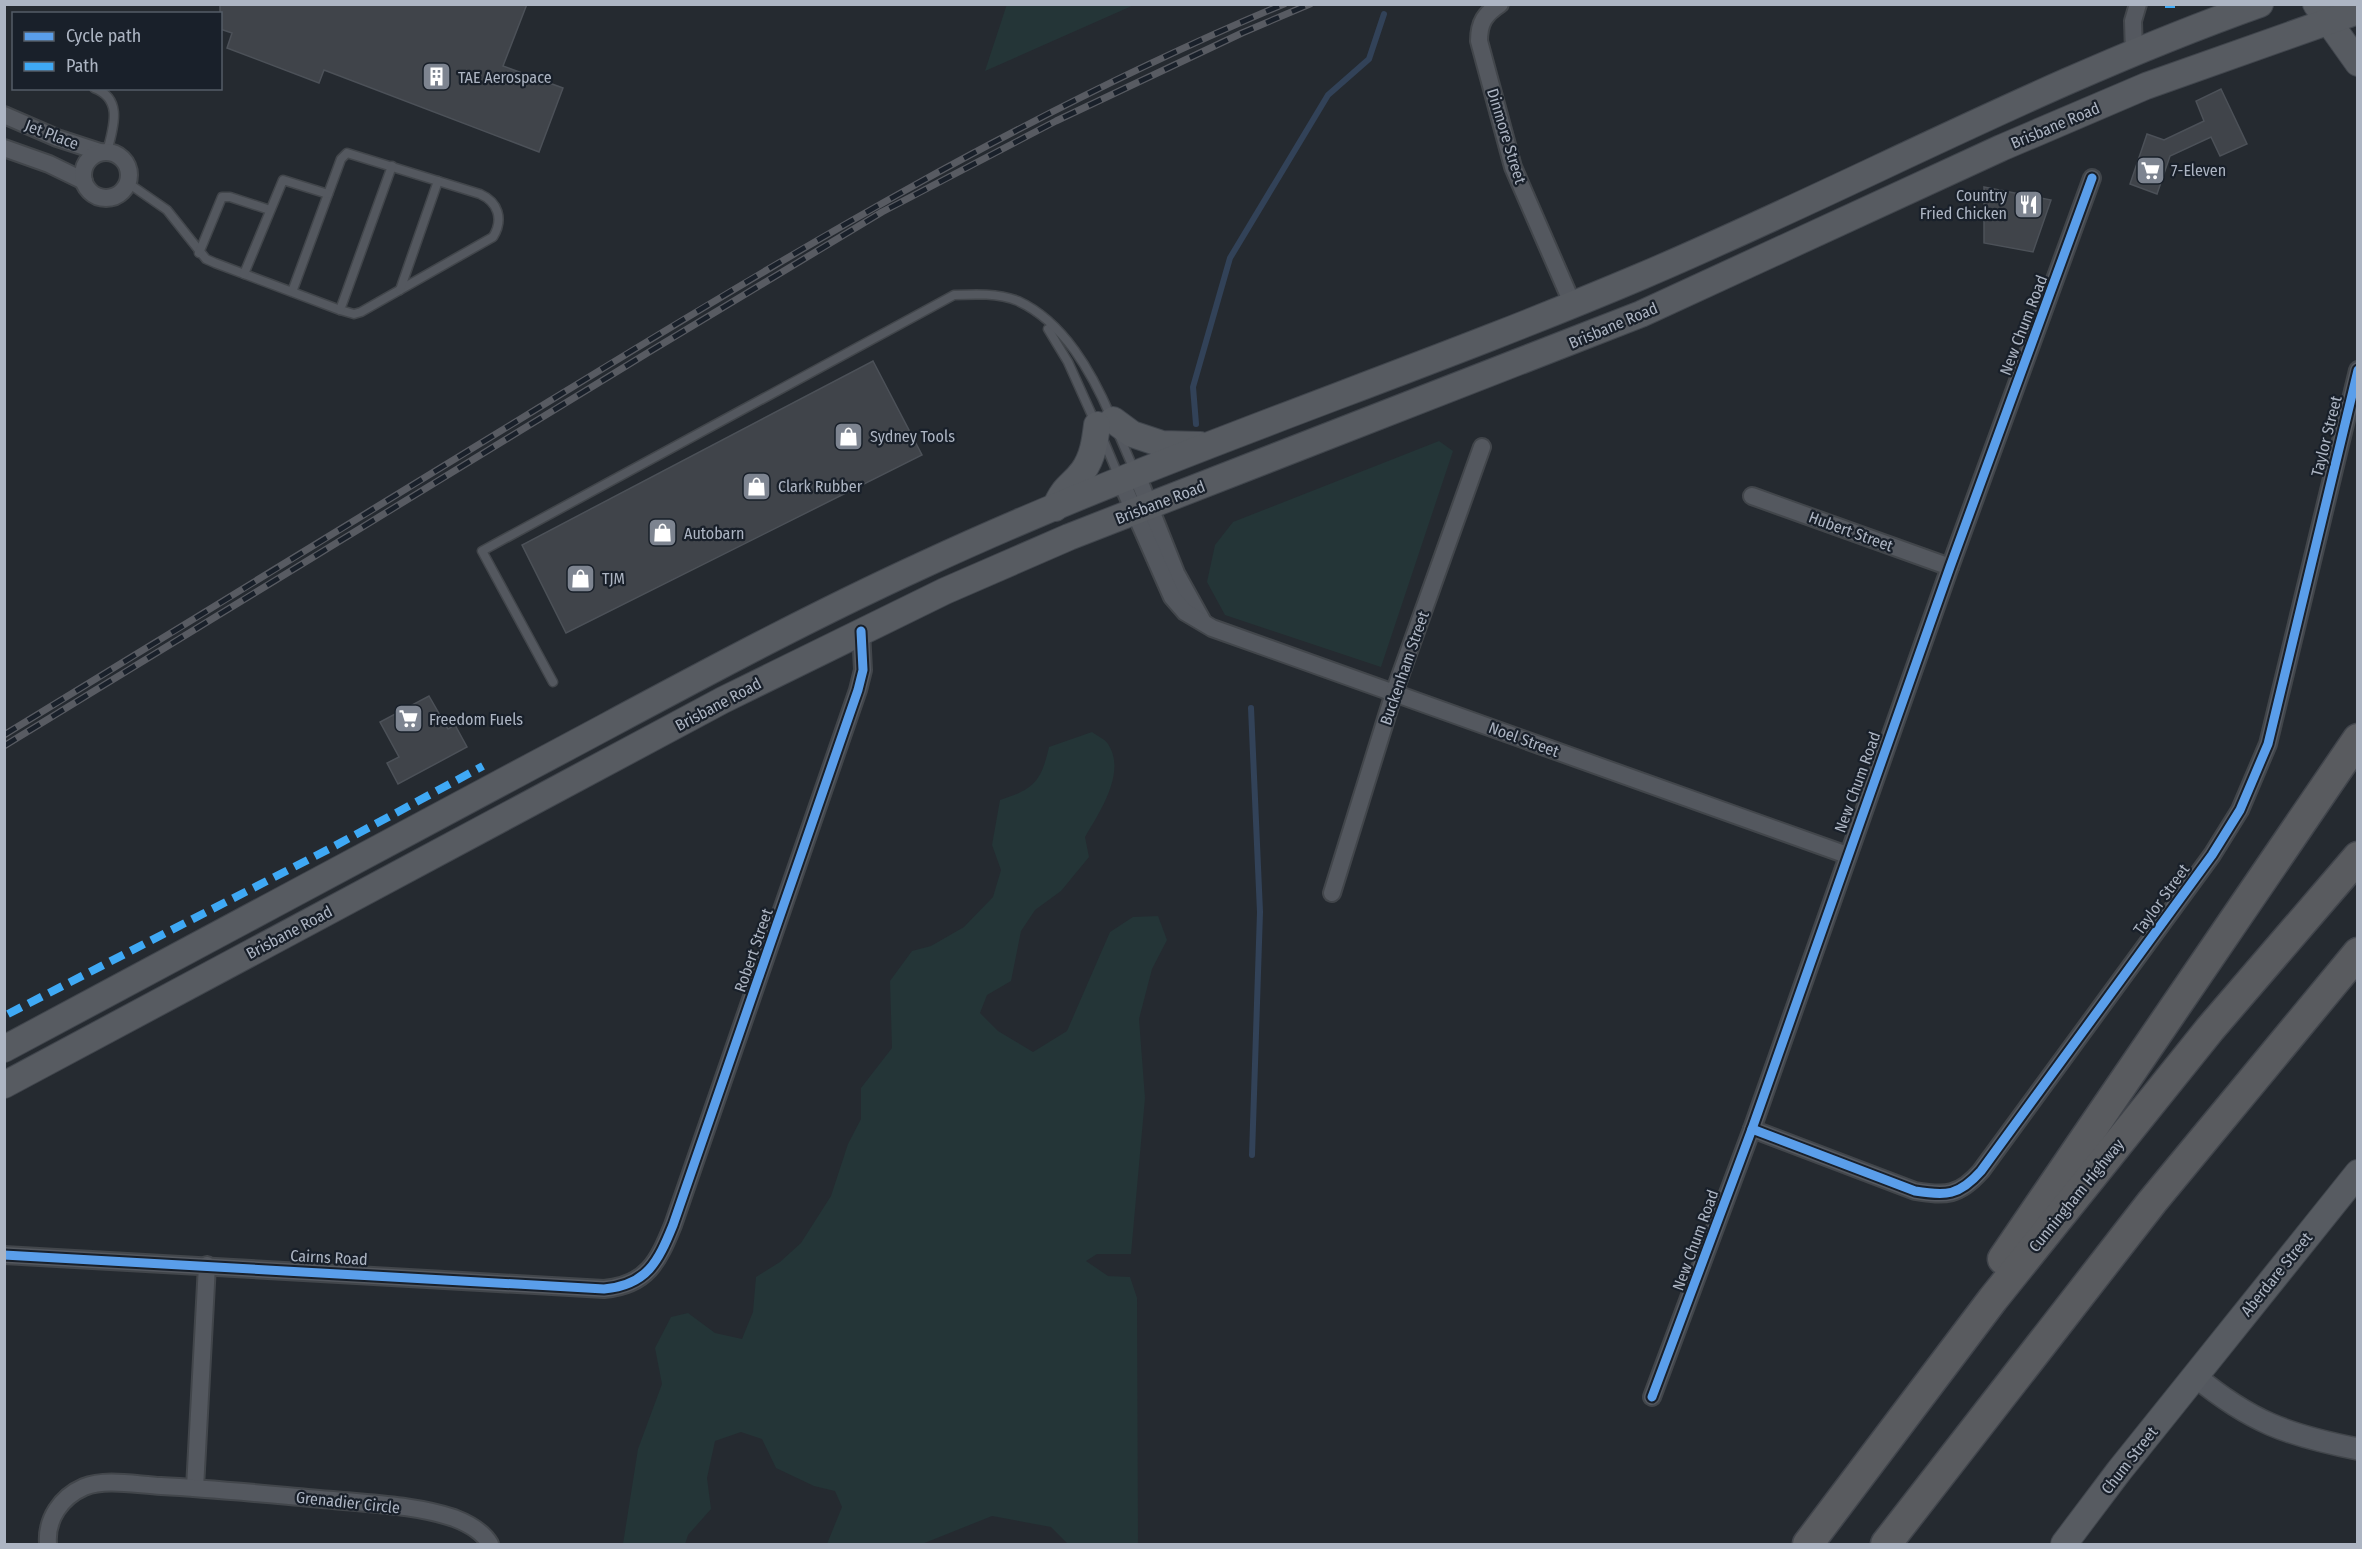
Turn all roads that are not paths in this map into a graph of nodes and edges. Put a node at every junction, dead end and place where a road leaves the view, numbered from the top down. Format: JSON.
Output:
{"nodes":[{"id":1,"x":1500,"y":4,"type":"edge"},
{"id":2,"x":2138,"y":4,"type":"edge"},
{"id":3,"x":2207,"y":4,"type":"edge"},
{"id":4,"x":2260,"y":4,"type":"edge"},
{"id":5,"x":2354,"y":4,"type":"edge"},
{"id":6,"x":2358,"y":10,"type":"edge"},
{"id":7,"x":2322,"y":13,"type":"edge"},
{"id":8,"x":2137,"y":51,"type":"junction"},
{"id":9,"x":2358,"y":63,"type":"edge"},
{"id":10,"x":98,"y":90,"type":"edge"},
{"id":11,"x":4,"y":115,"type":"edge"},
{"id":12,"x":4,"y":148,"type":"edge"},
{"id":13,"x":103,"y":152,"type":"junction"},
{"id":14,"x":392,"y":166,"type":"junction"},
{"id":15,"x":2092,"y":178,"type":"dead end"},
{"id":16,"x":84,"y":181,"type":"junction"},
{"id":17,"x":438,"y":181,"type":"junction"},
{"id":18,"x":128,"y":183,"type":"junction"},
{"id":19,"x":328,"y":194,"type":"junction"},
{"id":20,"x":270,"y":210,"type":"junction"},
{"id":21,"x":200,"y":253,"type":"junction"},
{"id":22,"x":244,"y":274,"type":"junction"},
{"id":23,"x":400,"y":290,"type":"junction"},
{"id":24,"x":292,"y":292,"type":"junction"},
{"id":25,"x":1573,"y":305,"type":"junction"},
{"id":26,"x":340,"y":310,"type":"junction"},
{"id":27,"x":1041,"y":315,"type":"junction"},
{"id":28,"x":2358,"y":370,"type":"edge"},
{"id":29,"x":1105,"y":423,"type":"junction"},
{"id":30,"x":1209,"y":446,"type":"junction"},
{"id":31,"x":1482,"y":447,"type":"dead end"},
{"id":32,"x":1129,"y":478,"type":"junction"},
{"id":33,"x":1752,"y":496,"type":"dead end"},
{"id":34,"x":1055,"y":508,"type":"junction"},
{"id":35,"x":1142,"y":508,"type":"junction"},
{"id":36,"x":1950,"y":567,"type":"junction"},
{"id":37,"x":861,"y":631,"type":"junction"},
{"id":38,"x":553,"y":682,"type":"dead end"},
{"id":39,"x":1394,"y":693,"type":"junction"},
{"id":40,"x":2358,"y":739,"type":"edge"},
{"id":41,"x":1847,"y":855,"type":"junction"},
{"id":42,"x":2358,"y":857,"type":"edge"},
{"id":43,"x":1332,"y":892,"type":"dead end"},
{"id":44,"x":2358,"y":952,"type":"edge"},
{"id":45,"x":4,"y":1049,"type":"edge"},
{"id":46,"x":4,"y":1085,"type":"edge"},
{"id":47,"x":1752,"y":1129,"type":"junction"},
{"id":48,"x":2358,"y":1173,"type":"edge"},
{"id":49,"x":4,"y":1255,"type":"edge"},
{"id":50,"x":207,"y":1265,"type":"junction"},
{"id":51,"x":647,"y":1273,"type":"joint"},
{"id":52,"x":2195,"y":1376,"type":"junction"},
{"id":53,"x":1652,"y":1397,"type":"dead end"},
{"id":54,"x":1897,"y":1426,"type":"junction"},
{"id":55,"x":2358,"y":1449,"type":"edge"},
{"id":56,"x":195,"y":1488,"type":"junction"},
{"id":57,"x":48,"y":1545,"type":"edge"},
{"id":58,"x":490,"y":1545,"type":"edge"},
{"id":59,"x":1808,"y":1545,"type":"edge"},
{"id":60,"x":1886,"y":1545,"type":"edge"},
{"id":61,"x":2064,"y":1545,"type":"edge"}],
"edges":[{"from":1,"to":25,"type":"street","name":"Dinmore Street"},
{"from":2,"to":8,"type":"street"},
{"from":3,"to":8,"type":"main road"},
{"from":4,"to":8,"type":"main road","name":"Brisbane Road"},
{"from":5,"to":6,"type":"main road"},
{"from":6,"to":7,"type":"main road","name":"Brisbane Road"},
{"from":7,"to":9,"type":"main road"},
{"from":7,"to":35,"type":"main road","name":"Brisbane Road"},
{"from":8,"to":25,"type":"main road","name":"Brisbane Road"},
{"from":10,"to":13,"type":"lane"},
{"from":11,"to":13,"type":"street","name":"Jet Place"},
{"from":12,"to":16,"type":"street","name":"Jet Place"},
{"from":13,"to":16,"type":"street"},
{"from":13,"to":18,"type":"street"},
{"from":14,"to":17,"type":"lane"},
{"from":14,"to":19,"type":"lane"},
{"from":14,"to":26,"type":"lane"},
{"from":15,"to":36,"type":"street","name":"New Chum Road"},
{"from":16,"to":18,"type":"street"},
{"from":17,"to":23,"type":"lane"},
{"from":17,"to":23,"type":"lane"},
{"from":18,"to":21,"type":"lane"},
{"from":19,"to":20,"type":"lane"},
{"from":19,"to":24,"type":"lane"},
{"from":20,"to":21,"type":"lane"},
{"from":20,"to":22,"type":"lane"},
{"from":21,"to":22,"type":"lane"},
{"from":22,"to":24,"type":"lane"},
{"from":23,"to":26,"type":"lane"},
{"from":24,"to":26,"type":"lane"},
{"from":25,"to":30,"type":"main road","name":"Brisbane Road"},
{"from":27,"to":29,"type":"lane"},
{"from":27,"to":29,"type":"lane"},
{"from":27,"to":38,"type":"lane"},
{"from":28,"to":47,"type":"street","name":"Taylor Street"},
{"from":29,"to":30,"type":"main road"},
{"from":29,"to":32,"type":"lane","name":"Noel Street"},
{"from":29,"to":32,"type":"lane","name":"Noel Street"},
{"from":29,"to":34,"type":"main road"},
{"from":30,"to":32,"type":"main road","name":"Brisbane Road"},
{"from":31,"to":39,"type":"street","name":"Buckenham Street"},
{"from":32,"to":34,"type":"main road","name":"Brisbane Road"},
{"from":32,"to":35,"type":"street","name":"Noel Street"},
{"from":33,"to":36,"type":"street","name":"Hubert Street"},
{"from":34,"to":45,"type":"main road","name":"Brisbane Road"},
{"from":35,"to":37,"type":"main road","name":"Brisbane Road"},
{"from":35,"to":39,"type":"street","name":"Noel Street"},
{"from":36,"to":41,"type":"street","name":"New Chum Road"},
{"from":37,"to":46,"type":"main road","name":"Brisbane Road"},
{"from":37,"to":51,"type":"street","name":"Robert Street"},
{"from":39,"to":41,"type":"street","name":"Noel Street"},
{"from":39,"to":43,"type":"street","name":"Buckenham Street"},
{"from":40,"to":54,"type":"highway"},
{"from":41,"to":47,"type":"street","name":"New Chum Road"},
{"from":42,"to":54,"type":"highway","name":"Cunningham Highway"},
{"from":44,"to":60,"type":"highway"},
{"from":47,"to":53,"type":"street","name":"New Chum Road"},
{"from":48,"to":52,"type":"main road","name":"Aberdare Street"},
{"from":49,"to":50,"type":"street","name":"Cairns Road"},
{"from":50,"to":51,"type":"street","name":"Cairns Road"},
{"from":50,"to":56,"type":"street"},
{"from":52,"to":55,"type":"street"},
{"from":52,"to":61,"type":"main road","name":"Chum Street"},
{"from":54,"to":59,"type":"highway","name":"Cunningham Highway"},
{"from":56,"to":57,"type":"street","name":"Grenadier Circle"},
{"from":56,"to":58,"type":"street","name":"Grenadier Circle"}]}
